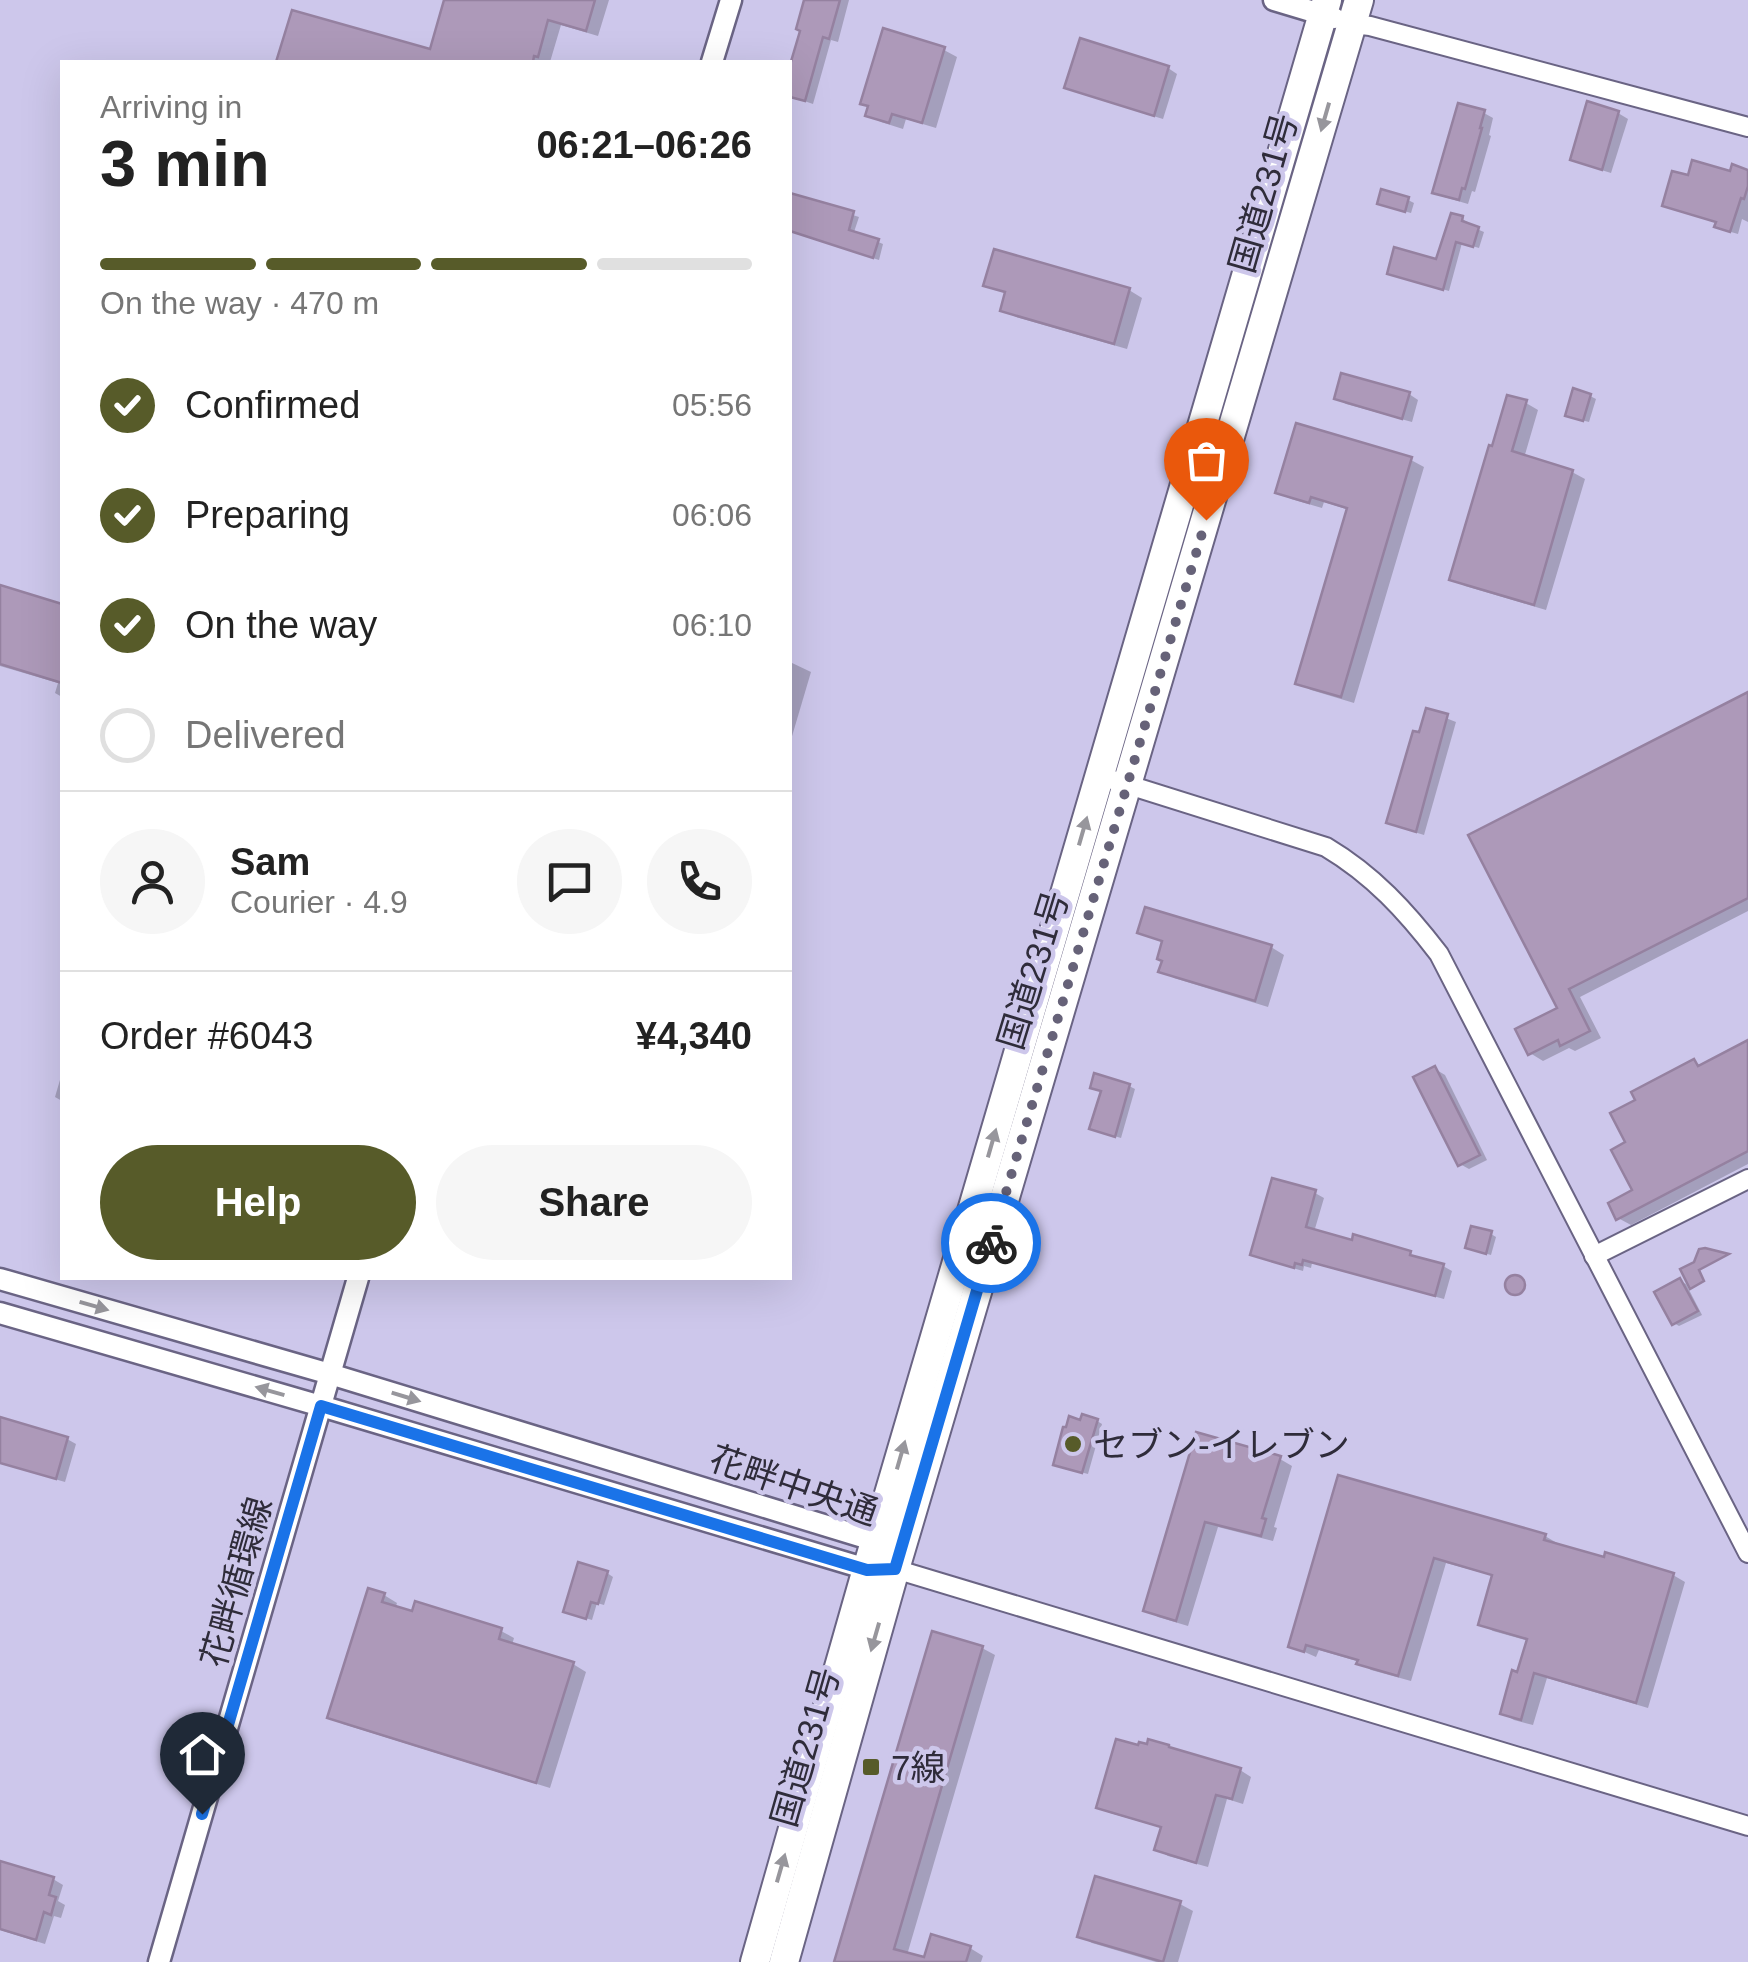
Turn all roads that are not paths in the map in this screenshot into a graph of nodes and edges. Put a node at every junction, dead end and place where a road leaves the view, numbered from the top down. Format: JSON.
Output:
{"nodes":[{"id":1,"x":730,"y":0,"type":"edge"},
{"id":2,"x":1274,"y":0,"type":"edge"},
{"id":3,"x":1325,"y":7,"type":"edge"},
{"id":4,"x":1356,"y":12,"type":"edge"},
{"id":5,"x":713,"y":60,"type":"edge"},
{"id":6,"x":1748,"y":128,"type":"edge"},
{"id":7,"x":1100,"y":776,"type":"junction"},
{"id":8,"x":1128,"y":783,"type":"junction"},
{"id":9,"x":1748,"y":1178,"type":"edge"},
{"id":10,"x":1594,"y":1256,"type":"junction"},
{"id":11,"x":0,"y":1278,"type":"edge"},
{"id":12,"x":357,"y":1280,"type":"edge"},
{"id":13,"x":0,"y":1313,"type":"edge"},
{"id":14,"x":330,"y":1374,"type":"junction"},
{"id":15,"x":321,"y":1406,"type":"junction"},
{"id":16,"x":876,"y":1541,"type":"junction"},
{"id":17,"x":1748,"y":1554,"type":"edge"},
{"id":18,"x":881,"y":1569,"type":"junction"},
{"id":19,"x":1748,"y":1826,"type":"edge"},
{"id":20,"x":159,"y":1962,"type":"edge"},
{"id":21,"x":755,"y":1962,"type":"edge"},
{"id":22,"x":784,"y":1962,"type":"edge"}],
"edges":[{"from":1,"to":5,"type":"street"},
{"from":2,"to":3,"type":"street"},
{"from":3,"to":4,"type":"street"},
{"from":3,"to":7,"type":"highway","name":"国道231号"},
{"from":4,"to":6,"type":"street"},
{"from":4,"to":8,"type":"highway","name":"国道231号","one_way":true},
{"from":7,"to":8,"type":"street"},
{"from":16,"to":7,"type":"highway","name":"国道231号","one_way":true},
{"from":8,"to":10,"type":"street"},
{"from":8,"to":18,"type":"highway","name":"国道231号"},
{"from":9,"to":10,"type":"street"},
{"from":10,"to":17,"type":"street"},
{"from":11,"to":14,"type":"street","name":"花畔中央通","one_way":true},
{"from":12,"to":14,"type":"street","name":"花畔循環線"},
{"from":15,"to":13,"type":"street","name":"花畔中央通","one_way":true},
{"from":14,"to":15,"type":"street","name":"花畔循環線"},
{"from":14,"to":16,"type":"street","name":"花畔中央通","one_way":true},
{"from":15,"to":18,"type":"street","name":"花畔中央通"},
{"from":15,"to":20,"type":"street","name":"花畔循環線"},
{"from":16,"to":18,"type":"highway","name":"国道231号"},
{"from":18,"to":19,"type":"street"},
{"from":21,"to":18,"type":"highway","name":"国道231号","one_way":true},
{"from":18,"to":22,"type":"highway","name":"国道231号","one_way":true}]}
